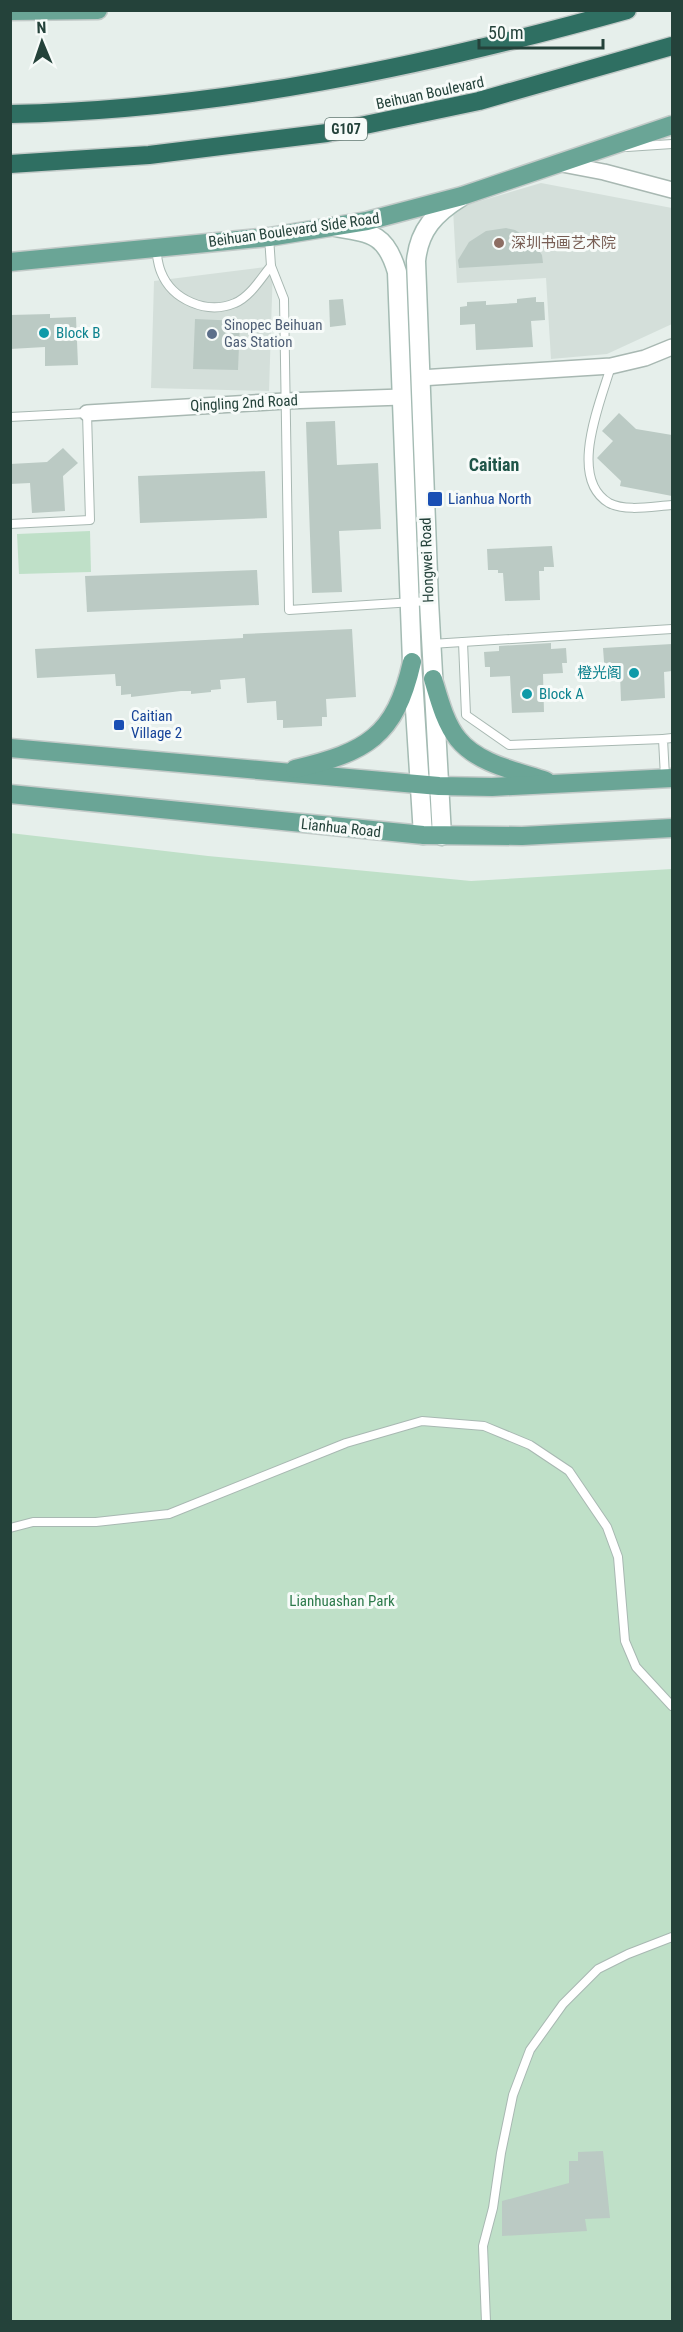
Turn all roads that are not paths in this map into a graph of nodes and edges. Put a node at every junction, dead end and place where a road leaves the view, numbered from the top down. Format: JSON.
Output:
{"nodes":[{"id":1,"x":98,"y":10,"type":"edge"},
{"id":2,"x":627,"y":10,"type":"edge"},
{"id":3,"x":10,"y":12,"type":"edge"},
{"id":4,"x":672,"y":46,"type":"edge"},
{"id":5,"x":10,"y":114,"type":"edge"},
{"id":6,"x":672,"y":125,"type":"edge"},
{"id":7,"x":672,"y":144,"type":"edge"},
{"id":8,"x":608,"y":148,"type":"junction"},
{"id":9,"x":10,"y":164,"type":"edge"},
{"id":10,"x":562,"y":164,"type":"junction"},
{"id":11,"x":672,"y":190,"type":"edge"},
{"id":12,"x":462,"y":196,"type":"junction"},
{"id":13,"x":335,"y":227,"type":"junction"},
{"id":14,"x":269,"y":237,"type":"junction"},
{"id":15,"x":156,"y":248,"type":"junction"},
{"id":16,"x":10,"y":261,"type":"edge"},
{"id":17,"x":271,"y":266,"type":"junction"},
{"id":18,"x":672,"y":347,"type":"edge"},
{"id":19,"x":611,"y":366,"type":"junction"},
{"id":20,"x":420,"y":378,"type":"junction"},
{"id":21,"x":402,"y":397,"type":"junction"},
{"id":22,"x":285,"y":400,"type":"junction"},
{"id":23,"x":87,"y":413,"type":"junction"},
{"id":24,"x":10,"y":417,"type":"edge"},
{"id":25,"x":672,"y":505,"type":"edge"},
{"id":26,"x":10,"y":524,"type":"edge"},
{"id":27,"x":429,"y":601,"type":"junction"},
{"id":28,"x":410,"y":602,"type":"junction"},
{"id":29,"x":672,"y":629,"type":"edge"},
{"id":30,"x":463,"y":642,"type":"junction"},
{"id":31,"x":431,"y":644,"type":"junction"},
{"id":32,"x":412,"y":662,"type":"junction"},
{"id":33,"x":433,"y":679,"type":"junction"},
{"id":34,"x":672,"y":738,"type":"edge"},
{"id":35,"x":663,"y":739,"type":"junction"},
{"id":36,"x":10,"y":748,"type":"edge"},
{"id":37,"x":281,"y":772,"type":"junction"},
{"id":38,"x":668,"y":779,"type":"edge"},
{"id":39,"x":420,"y":785,"type":"junction"},
{"id":40,"x":556,"y":785,"type":"junction"},
{"id":41,"x":439,"y":786,"type":"junction"},
{"id":42,"x":10,"y":794,"type":"edge"},
{"id":43,"x":672,"y":828,"type":"edge"},
{"id":44,"x":423,"y":835,"type":"junction"},
{"id":45,"x":442,"y":836,"type":"junction"},
{"id":46,"x":10,"y":1528,"type":"edge"},
{"id":47,"x":672,"y":1706,"type":"edge"},
{"id":48,"x":672,"y":1937,"type":"edge"},
{"id":49,"x":486,"y":2322,"type":"edge"}],
"edges":[{"from":1,"to":3,"type":"main road"},
{"from":2,"to":5,"type":"highway","name":"Beihuan Boulevard"},
{"from":4,"to":9,"type":"highway","name":"Beihuan Boulevard","number":"G107"},
{"from":6,"to":8,"type":"main road","name":"Beihuan Boulevard Side Road"},
{"from":7,"to":8,"type":"lane"},
{"from":8,"to":10,"type":"main road","name":"Beihuan Boulevard Side Road"},
{"from":10,"to":11,"type":"street"},
{"from":10,"to":12,"type":"main road","name":"Beihuan Boulevard Side Road"},
{"from":12,"to":13,"type":"main road","name":"Beihuan Boulevard Side Road"},
{"from":12,"to":20,"type":"street","name":"Hongwei Road"},
{"from":13,"to":14,"type":"main road","name":"Beihuan Boulevard Side Road"},
{"from":13,"to":21,"type":"street","name":"Hongwei Road"},
{"from":14,"to":15,"type":"main road","name":"Beihuan Boulevard Side Road"},
{"from":14,"to":17,"type":"lane"},
{"from":15,"to":16,"type":"main road","name":"Beihuan Boulevard Side Road"},
{"from":15,"to":17,"type":"lane"},
{"from":17,"to":22,"type":"lane"},
{"from":18,"to":19,"type":"street"},
{"from":19,"to":20,"type":"street"},
{"from":19,"to":25,"type":"lane"},
{"from":20,"to":27,"type":"street","name":"Hongwei Road"},
{"from":21,"to":22,"type":"street","name":"Qingling 2nd Road"},
{"from":21,"to":28,"type":"street","name":"Hongwei Road"},
{"from":22,"to":23,"type":"street","name":"Qingling 2nd Road"},
{"from":22,"to":28,"type":"lane"},
{"from":23,"to":24,"type":"lane"},
{"from":23,"to":26,"type":"lane"},
{"from":27,"to":28,"type":"lane"},
{"from":27,"to":31,"type":"street","name":"Hongwei Road"},
{"from":28,"to":32,"type":"street","name":"Hongwei Road"},
{"from":29,"to":30,"type":"lane"},
{"from":30,"to":31,"type":"lane"},
{"from":30,"to":35,"type":"lane"},
{"from":31,"to":33,"type":"street","name":"Hongwei Road"},
{"from":32,"to":37,"type":"main road"},
{"from":32,"to":39,"type":"street","name":"Hongwei Road"},
{"from":33,"to":40,"type":"main road"},
{"from":33,"to":41,"type":"street","name":"Hongwei Road"},
{"from":34,"to":35,"type":"lane"},
{"from":35,"to":38,"type":"lane"},
{"from":36,"to":37,"type":"main road"},
{"from":37,"to":39,"type":"main road"},
{"from":38,"to":40,"type":"main road"},
{"from":39,"to":41,"type":"main road"},
{"from":39,"to":44,"type":"street","name":"Hongwei Road"},
{"from":40,"to":41,"type":"main road"},
{"from":41,"to":45,"type":"street","name":"Hongwei Road"},
{"from":42,"to":44,"type":"main road","name":"Lianhua Road"},
{"from":43,"to":45,"type":"main road","name":"Lianhua Road"},
{"from":44,"to":45,"type":"main road","name":"Lianhua Road"},
{"from":46,"to":47,"type":"lane"},
{"from":48,"to":49,"type":"lane"}]}
